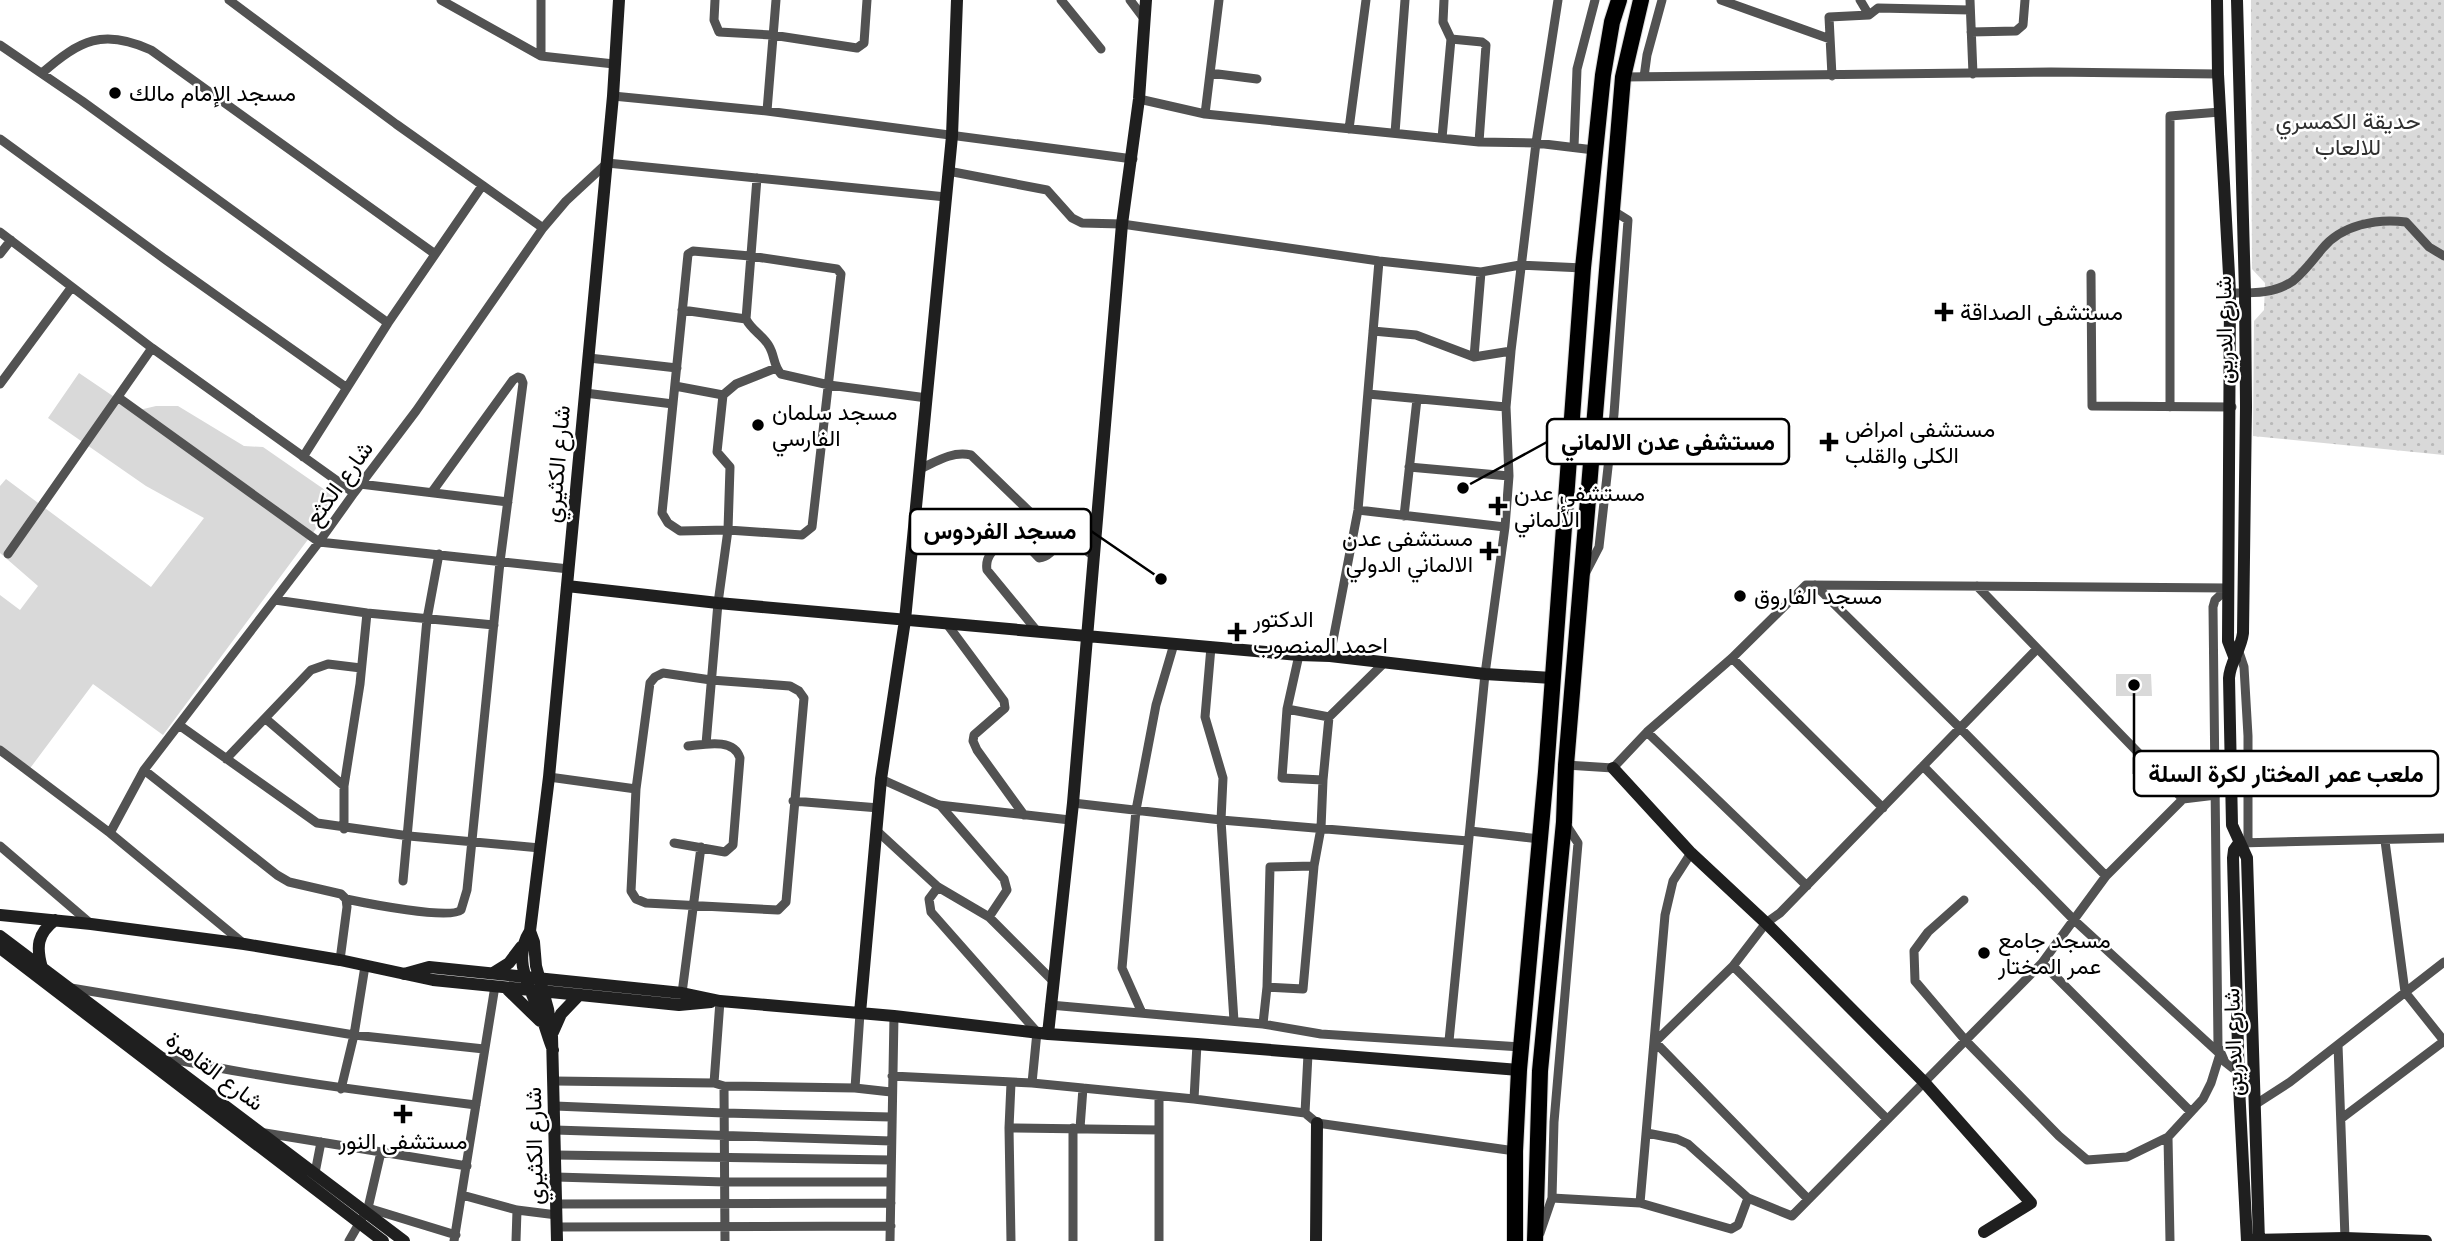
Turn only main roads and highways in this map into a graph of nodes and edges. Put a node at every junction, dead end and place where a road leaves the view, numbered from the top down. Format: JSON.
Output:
{"nodes":[{"id":1,"x":1619,"y":0,"type":"edge"},
{"id":2,"x":1641,"y":0,"type":"edge"},
{"id":3,"x":1515,"y":1241,"type":"edge"},
{"id":4,"x":1536,"y":1241,"type":"edge"}],
"edges":[{"from":1,"to":3,"type":"highway"},
{"from":2,"to":4,"type":"highway"}]}
